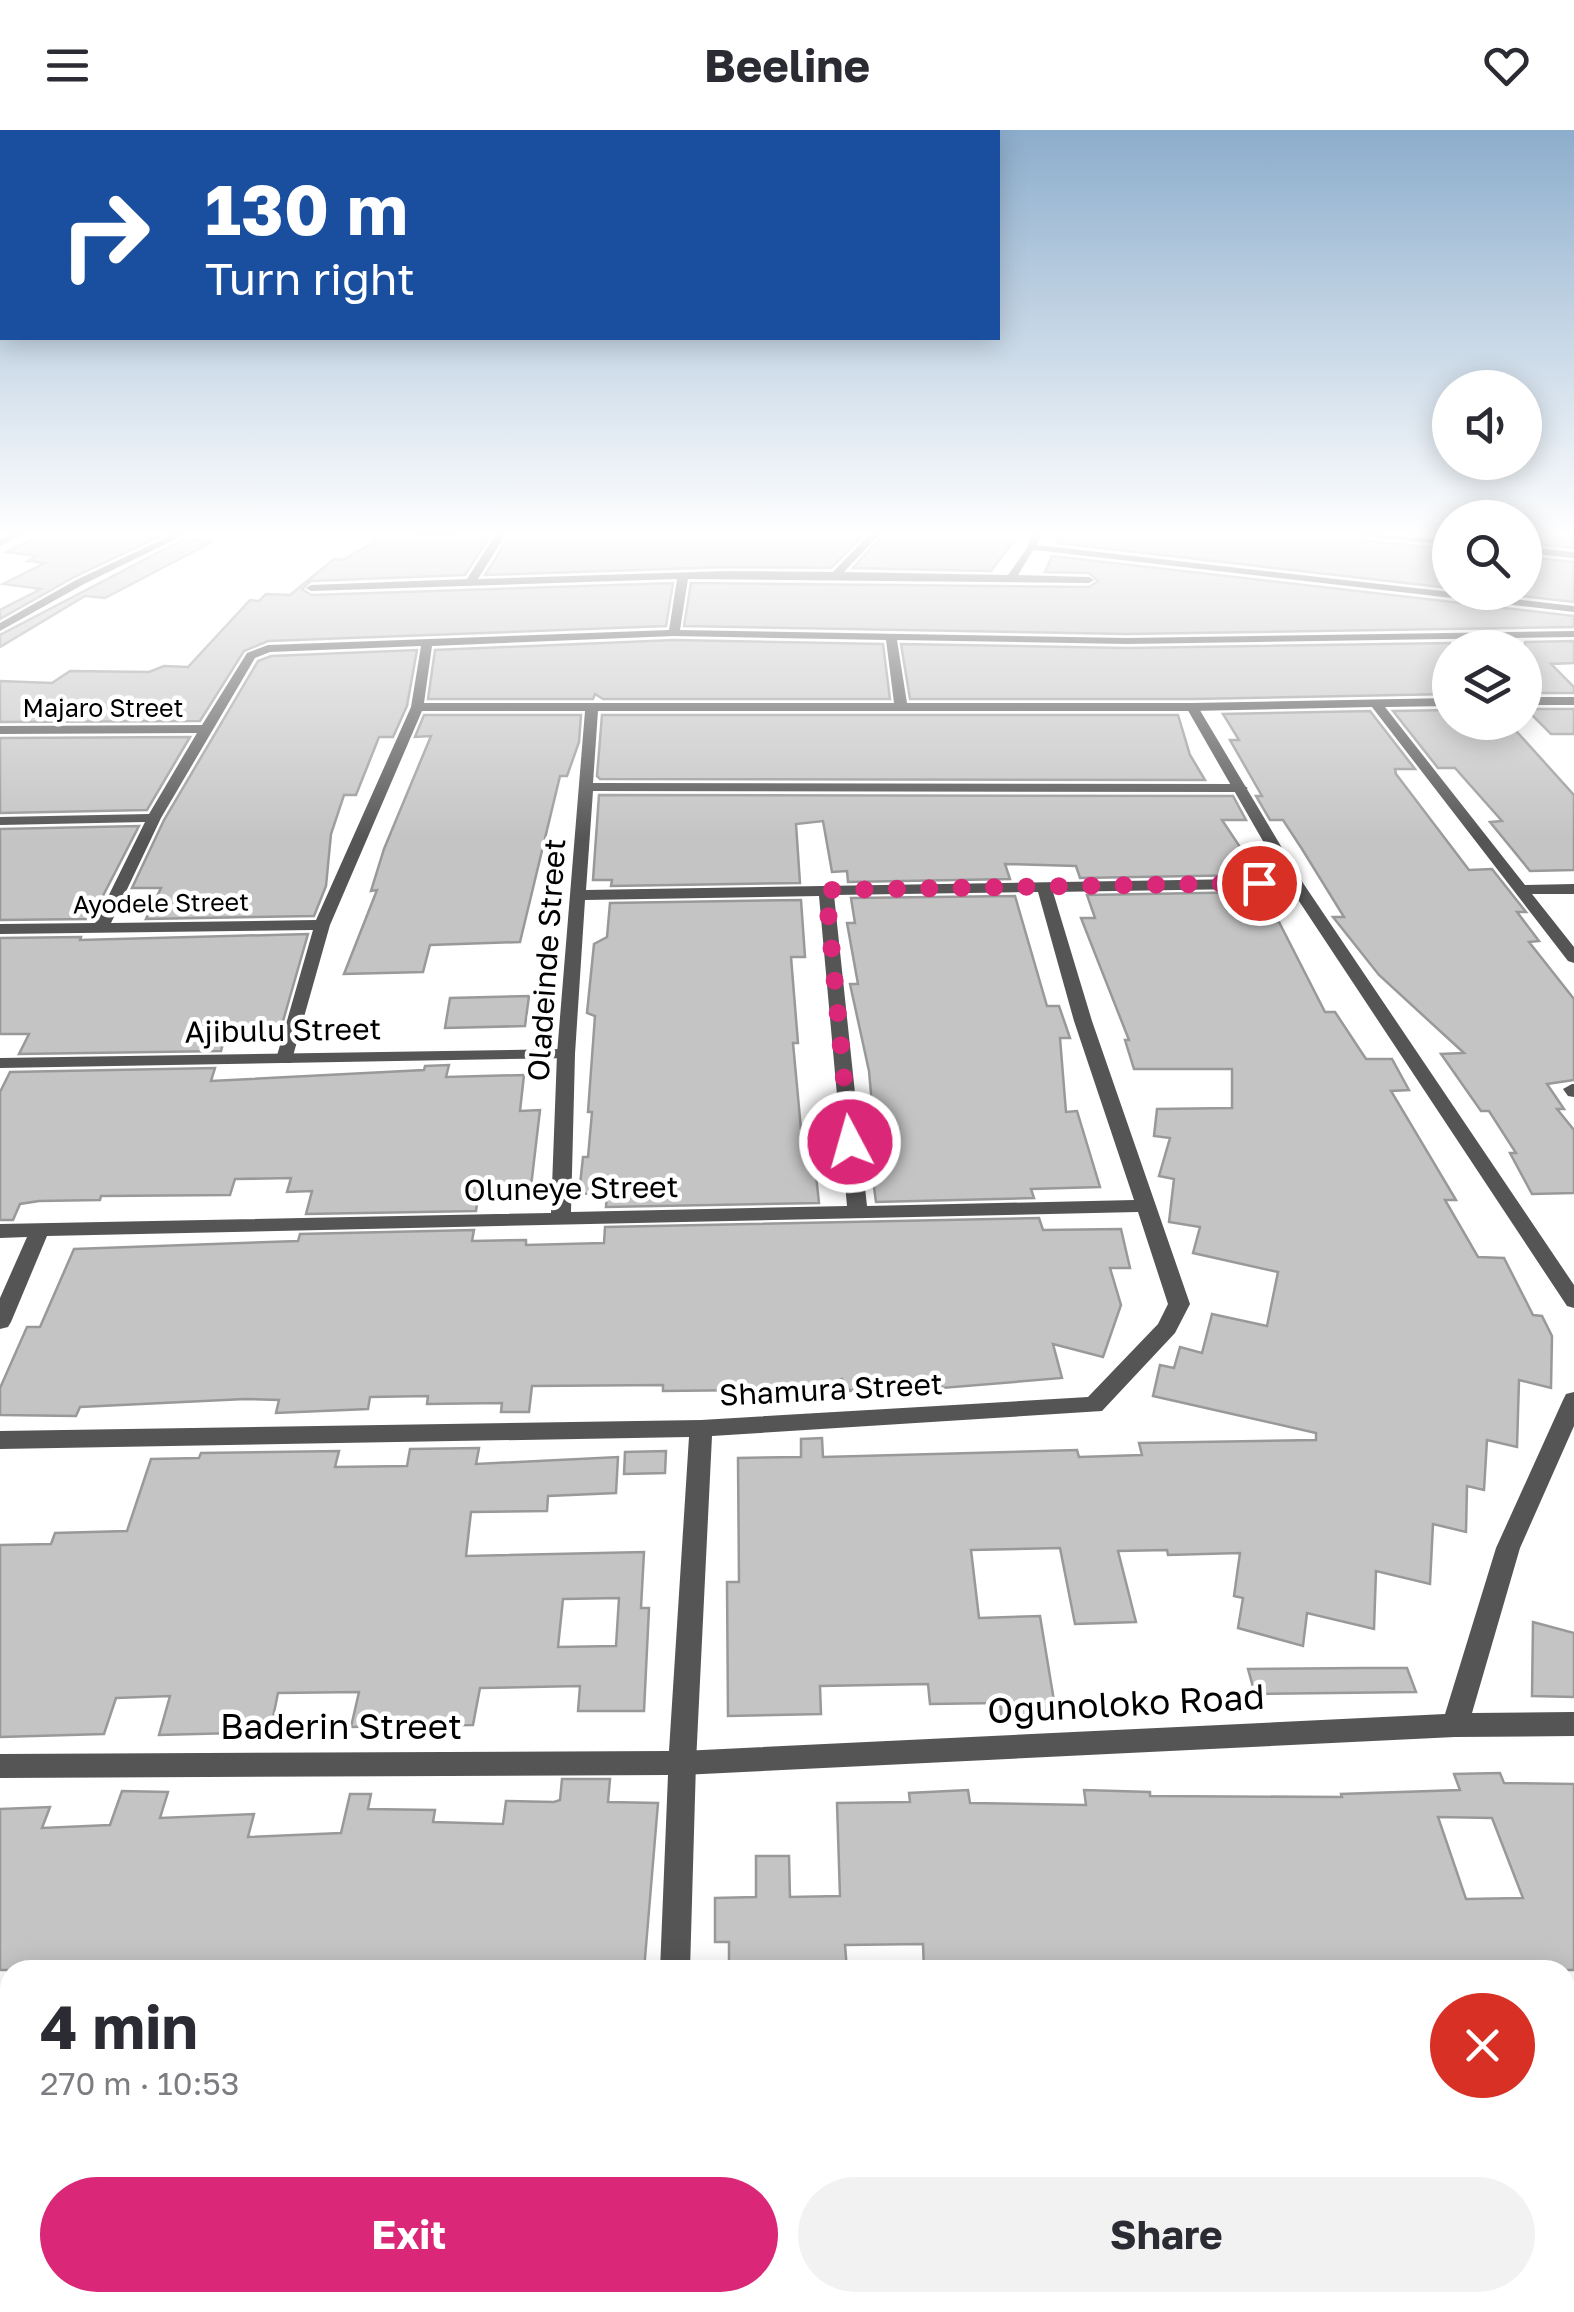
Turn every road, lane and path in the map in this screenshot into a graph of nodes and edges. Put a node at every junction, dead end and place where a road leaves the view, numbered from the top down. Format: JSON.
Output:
{"nodes":[{"id":1,"x":588,"y":636,"type":"edge"},
{"id":2,"x":882,"y":636,"type":"edge"},
{"id":3,"x":891,"y":636,"type":"junction"},
{"id":4,"x":1457,"y":636,"type":"edge"},
{"id":5,"x":427,"y":643,"type":"junction"},
{"id":6,"x":1542,"y":701,"type":"edge"},
{"id":7,"x":1574,"y":701,"type":"edge"},
{"id":8,"x":1432,"y":702,"type":"edge"},
{"id":9,"x":1376,"y":703,"type":"junction"},
{"id":10,"x":592,"y":706,"type":"junction"},
{"id":11,"x":901,"y":706,"type":"junction"},
{"id":12,"x":416,"y":707,"type":"junction"},
{"id":13,"x":1192,"y":707,"type":"junction"},
{"id":14,"x":0,"y":730,"type":"edge"},
{"id":15,"x":206,"y":730,"type":"junction"},
{"id":16,"x":586,"y":787,"type":"junction"},
{"id":17,"x":1241,"y":788,"type":"junction"},
{"id":18,"x":154,"y":818,"type":"junction"},
{"id":19,"x":0,"y":822,"type":"edge"},
{"id":20,"x":1294,"y":882,"type":"junction"},
{"id":21,"x":1044,"y":887,"type":"junction"},
{"id":22,"x":826,"y":890,"type":"junction"},
{"id":23,"x":1522,"y":890,"type":"junction"},
{"id":24,"x":1574,"y":890,"type":"edge"},
{"id":25,"x":580,"y":895,"type":"junction"},
{"id":26,"x":322,"y":925,"type":"junction"},
{"id":27,"x":0,"y":929,"type":"edge"},
{"id":28,"x":100,"y":930,"type":"junction"},
{"id":29,"x":1574,"y":958,"type":"edge"},
{"id":30,"x":566,"y":1054,"type":"junction"},
{"id":31,"x":285,"y":1059,"type":"junction"},
{"id":32,"x":0,"y":1063,"type":"edge"},
{"id":33,"x":1144,"y":1206,"type":"junction"},
{"id":34,"x":858,"y":1213,"type":"junction"},
{"id":35,"x":561,"y":1219,"type":"junction"},
{"id":36,"x":40,"y":1230,"type":"junction"},
{"id":37,"x":0,"y":1231,"type":"edge"},
{"id":38,"x":1574,"y":1301,"type":"edge"},
{"id":39,"x":0,"y":1322,"type":"edge"},
{"id":40,"x":1574,"y":1400,"type":"edge"},
{"id":41,"x":701,"y":1428,"type":"junction"},
{"id":42,"x":0,"y":1440,"type":"edge"},
{"id":43,"x":1574,"y":1724,"type":"edge"},
{"id":44,"x":1455,"y":1725,"type":"junction"},
{"id":45,"x":682,"y":1763,"type":"junction"},
{"id":46,"x":0,"y":1766,"type":"edge"},
{"id":47,"x":675,"y":1960,"type":"edge"}],
"edges":[{"from":1,"to":5,"type":"street"},
{"from":2,"to":3,"type":"street"},
{"from":3,"to":4,"type":"street"},
{"from":3,"to":11,"type":"street"},
{"from":5,"to":12,"type":"street"},
{"from":5,"to":15,"type":"street"},
{"from":6,"to":7,"type":"street"},
{"from":8,"to":9,"type":"street"},
{"from":9,"to":13,"type":"street"},
{"from":9,"to":23,"type":"street"},
{"from":10,"to":11,"type":"street"},
{"from":10,"to":12,"type":"street"},
{"from":10,"to":16,"type":"street","name":"Oladeinde Street"},
{"from":11,"to":13,"type":"street"},
{"from":12,"to":26,"type":"street"},
{"from":13,"to":17,"type":"street"},
{"from":14,"to":15,"type":"street","name":"Majaro Street"},
{"from":15,"to":18,"type":"street"},
{"from":16,"to":17,"type":"street"},
{"from":16,"to":25,"type":"street","name":"Oladeinde Street"},
{"from":17,"to":20,"type":"street"},
{"from":18,"to":19,"type":"street"},
{"from":18,"to":28,"type":"street"},
{"from":20,"to":21,"type":"street"},
{"from":20,"to":38,"type":"street"},
{"from":21,"to":22,"type":"street"},
{"from":21,"to":33,"type":"street","name":"Shamura Street"},
{"from":22,"to":25,"type":"street"},
{"from":22,"to":34,"type":"street"},
{"from":23,"to":24,"type":"street"},
{"from":23,"to":29,"type":"street"},
{"from":25,"to":30,"type":"street","name":"Oladeinde Street"},
{"from":26,"to":28,"type":"street","name":"Ayodele Street"},
{"from":26,"to":31,"type":"street"},
{"from":27,"to":28,"type":"street","name":"Ayodele Street"},
{"from":30,"to":31,"type":"street","name":"Ajibulu Street"},
{"from":30,"to":35,"type":"street","name":"Oladeinde Street"},
{"from":31,"to":32,"type":"street","name":"Ajibulu Street"},
{"from":33,"to":34,"type":"street","name":"Oluneye Street"},
{"from":33,"to":41,"type":"street","name":"Shamura Street"},
{"from":34,"to":35,"type":"street","name":"Oluneye Street"},
{"from":35,"to":36,"type":"street","name":"Oluneye Street"},
{"from":36,"to":37,"type":"street","name":"Oluneye Street"},
{"from":36,"to":39,"type":"street"},
{"from":40,"to":44,"type":"street"},
{"from":41,"to":42,"type":"street","name":"Shamura Street"},
{"from":41,"to":45,"type":"street"},
{"from":43,"to":44,"type":"street","name":"Ogunoloko Road"},
{"from":44,"to":45,"type":"street","name":"Ogunoloko Road"},
{"from":45,"to":46,"type":"street","name":"Baderin Street"},
{"from":45,"to":47,"type":"street"}]}
